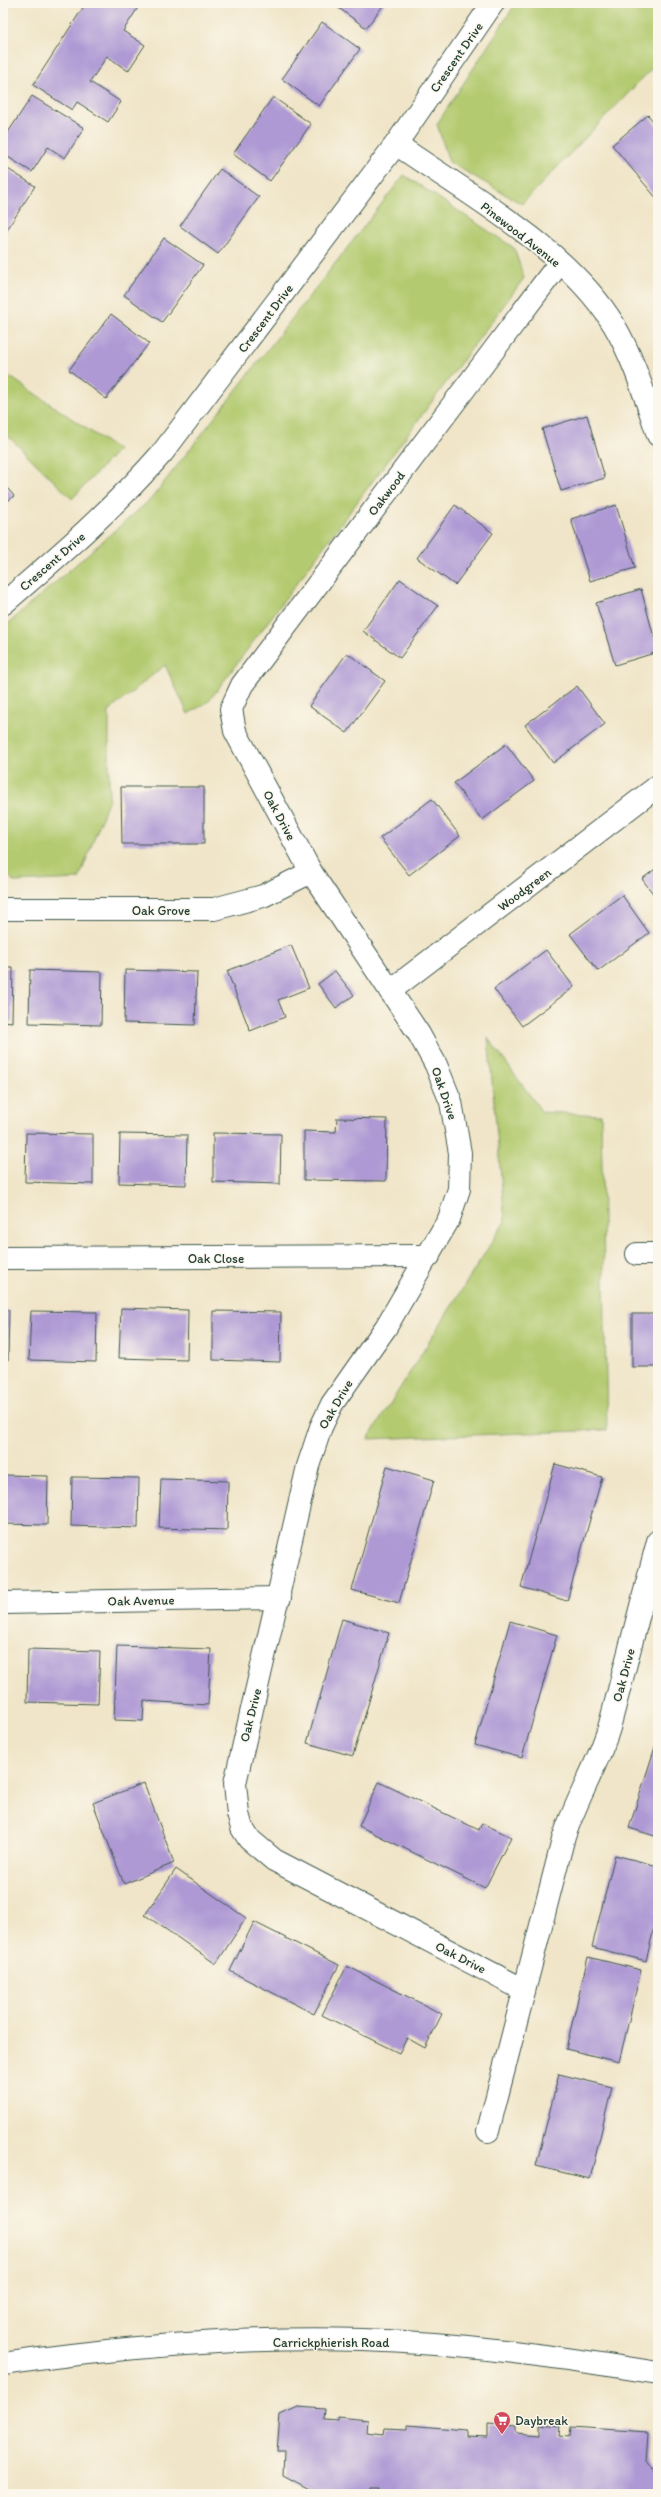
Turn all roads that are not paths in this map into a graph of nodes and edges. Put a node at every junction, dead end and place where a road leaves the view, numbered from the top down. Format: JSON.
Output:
{"nodes":[{"id":1,"x":493,"y":3,"type":"edge"},
{"id":2,"x":396,"y":144,"type":"junction"},
{"id":3,"x":560,"y":262,"type":"junction"},
{"id":4,"x":658,"y":435,"type":"edge"},
{"id":5,"x":3,"y":604,"type":"edge"},
{"id":6,"x":235,"y":731,"type":"joint"},
{"id":7,"x":658,"y":786,"type":"edge"},
{"id":8,"x":311,"y":872,"type":"junction"},
{"id":9,"x":3,"y":909,"type":"edge"},
{"id":10,"x":390,"y":991,"type":"junction"},
{"id":11,"x":429,"y":1256,"type":"junction"},
{"id":12,"x":3,"y":1258,"type":"edge"},
{"id":13,"x":658,"y":1541,"type":"edge"},
{"id":14,"x":280,"y":1598,"type":"junction"},
{"id":15,"x":3,"y":1602,"type":"edge"},
{"id":16,"x":524,"y":1990,"type":"junction"},
{"id":17,"x":488,"y":2131,"type":"dead end"},
{"id":18,"x":3,"y":2364,"type":"edge"},
{"id":19,"x":658,"y":2373,"type":"edge"}],
"edges":[{"from":1,"to":2,"type":"street","name":"Crescent Drive"},
{"from":2,"to":3,"type":"street","name":"Pinewood Avenue"},
{"from":2,"to":5,"type":"street","name":"Crescent Drive"},
{"from":3,"to":4,"type":"street","name":"Pinewood Avenue"},
{"from":3,"to":6,"type":"street","name":"Oakwood"},
{"from":6,"to":8,"type":"street","name":"Oak Drive"},
{"from":7,"to":10,"type":"street","name":"Woodgreen"},
{"from":8,"to":9,"type":"street","name":"Oak Grove"},
{"from":8,"to":10,"type":"street","name":"Oak Drive"},
{"from":10,"to":11,"type":"street","name":"Oak Drive"},
{"from":11,"to":12,"type":"street","name":"Oak Close"},
{"from":11,"to":14,"type":"street","name":"Oak Drive"},
{"from":13,"to":16,"type":"street","name":"Oak Drive"},
{"from":14,"to":15,"type":"street","name":"Oak Avenue"},
{"from":14,"to":16,"type":"street","name":"Oak Drive"},
{"from":16,"to":17,"type":"street","name":"Oak Drive"},
{"from":18,"to":19,"type":"street","name":"Carrickphierish Road"}]}
